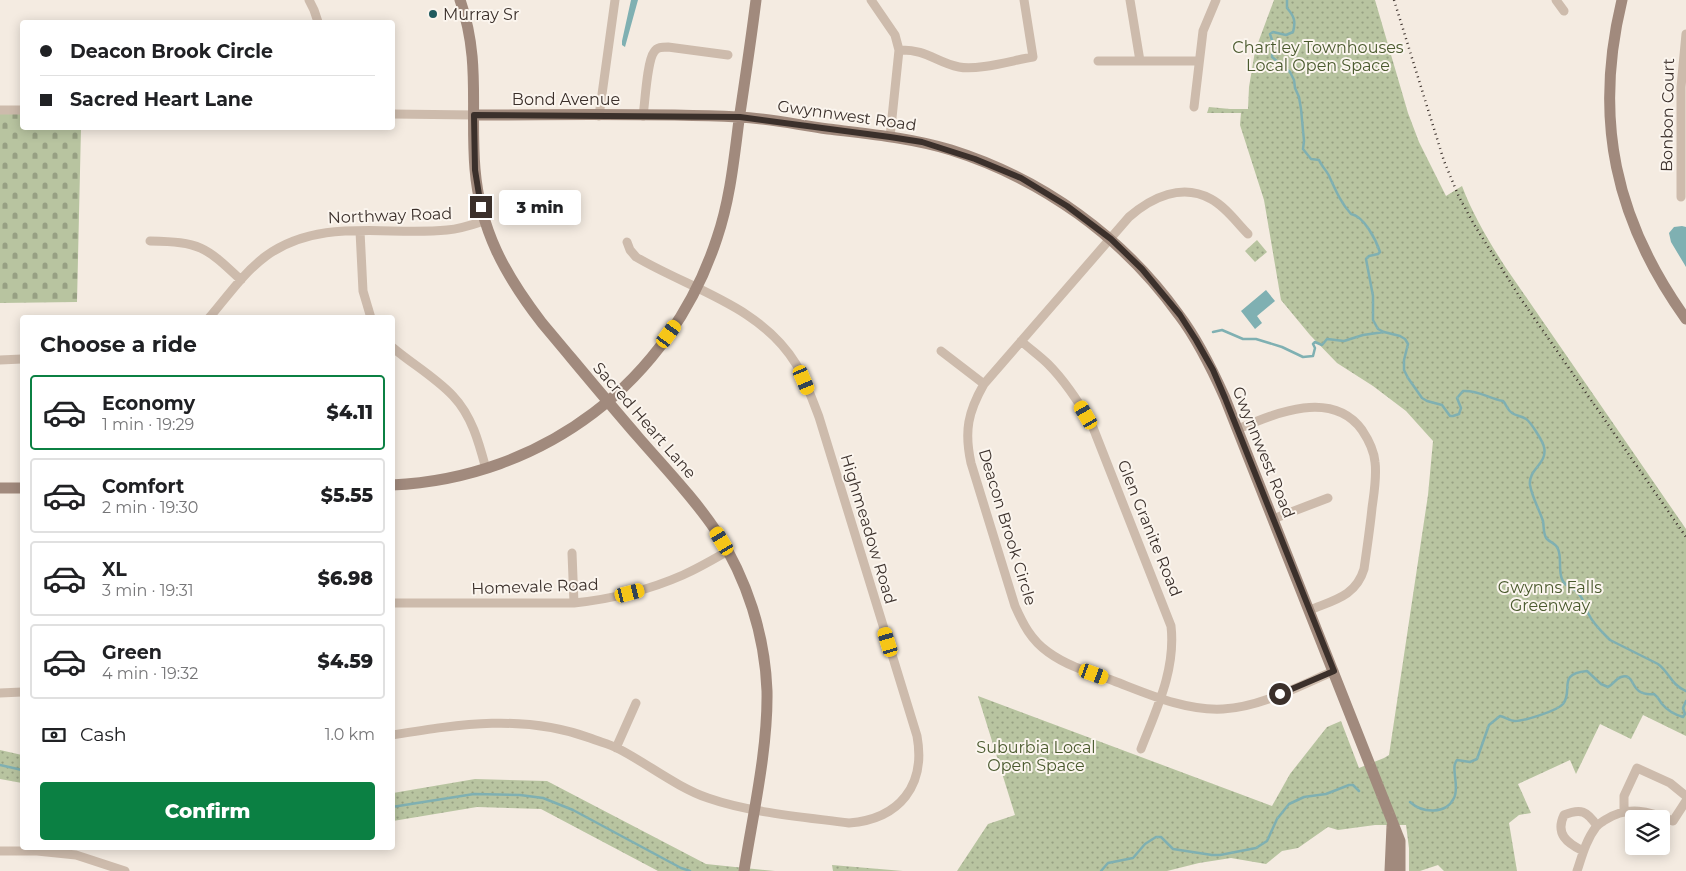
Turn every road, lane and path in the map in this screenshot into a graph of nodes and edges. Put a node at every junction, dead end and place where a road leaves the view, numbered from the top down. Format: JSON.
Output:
{"nodes":[{"id":1,"x":309,"y":0,"type":"edge"},
{"id":2,"x":460,"y":0,"type":"edge"},
{"id":3,"x":615,"y":0,"type":"edge"},
{"id":4,"x":756,"y":0,"type":"edge"},
{"id":5,"x":870,"y":0,"type":"edge"},
{"id":6,"x":1024,"y":0,"type":"edge"},
{"id":7,"x":1130,"y":0,"type":"edge"},
{"id":8,"x":1216,"y":0,"type":"edge"},
{"id":9,"x":1556,"y":0,"type":"edge"},
{"id":10,"x":1622,"y":0,"type":"edge"},
{"id":11,"x":1564,"y":11,"type":"dead end"},
{"id":12,"x":317,"y":20,"type":"edge"},
{"id":13,"x":1686,"y":34,"type":"edge"},
{"id":14,"x":900,"y":50,"type":"junction"},
{"id":15,"x":728,"y":55,"type":"dead end"},
{"id":16,"x":1098,"y":61,"type":"dead end"},
{"id":17,"x":1140,"y":61,"type":"junction"},
{"id":18,"x":1198,"y":61,"type":"junction"},
{"id":19,"x":1194,"y":107,"type":"dead end"},
{"id":20,"x":0,"y":110,"type":"edge"},
{"id":21,"x":20,"y":110,"type":"edge"},
{"id":22,"x":395,"y":114,"type":"edge"},
{"id":23,"x":474,"y":115,"type":"junction"},
{"id":24,"x":599,"y":116,"type":"junction"},
{"id":25,"x":643,"y":116,"type":"junction"},
{"id":26,"x":740,"y":117,"type":"junction"},
{"id":27,"x":890,"y":137,"type":"junction"},
{"id":28,"x":1681,"y":197,"type":"dead end"},
{"id":29,"x":484,"y":221,"type":"junction"},
{"id":30,"x":360,"y":231,"type":"junction"},
{"id":31,"x":1248,"y":234,"type":"dead end"},
{"id":32,"x":1111,"y":239,"type":"junction"},
{"id":33,"x":150,"y":241,"type":"dead end"},
{"id":34,"x":627,"y":242,"type":"dead end"},
{"id":35,"x":241,"y":280,"type":"junction"},
{"id":36,"x":697,"y":288,"type":"junction"},
{"id":37,"x":212,"y":315,"type":"edge"},
{"id":38,"x":369,"y":315,"type":"edge"},
{"id":39,"x":1686,"y":319,"type":"edge"},
{"id":40,"x":1021,"y":341,"type":"junction"},
{"id":41,"x":395,"y":349,"type":"edge"},
{"id":42,"x":941,"y":351,"type":"dead end"},
{"id":43,"x":0,"y":360,"type":"edge"},
{"id":44,"x":20,"y":360,"type":"edge"},
{"id":45,"x":984,"y":384,"type":"junction"},
{"id":46,"x":608,"y":401,"type":"junction"},
{"id":47,"x":1238,"y":429,"type":"junction"},
{"id":48,"x":486,"y":470,"type":"junction"},
{"id":49,"x":395,"y":485,"type":"edge"},
{"id":50,"x":0,"y":488,"type":"edge"},
{"id":51,"x":20,"y":488,"type":"edge"},
{"id":52,"x":1328,"y":498,"type":"dead end"},
{"id":53,"x":1274,"y":519,"type":"junction"},
{"id":54,"x":728,"y":551,"type":"junction"},
{"id":55,"x":572,"y":552,"type":"dead end"},
{"id":56,"x":395,"y":603,"type":"edge"},
{"id":57,"x":574,"y":603,"type":"junction"},
{"id":58,"x":1310,"y":610,"type":"junction"},
{"id":59,"x":1334,"y":671,"type":"junction"},
{"id":60,"x":20,"y":692,"type":"edge"},
{"id":61,"x":0,"y":693,"type":"edge"},
{"id":62,"x":1160,"y":698,"type":"junction"},
{"id":63,"x":636,"y":703,"type":"dead end"},
{"id":64,"x":395,"y":735,"type":"edge"},
{"id":65,"x":616,"y":748,"type":"junction"},
{"id":66,"x":1141,"y":749,"type":"dead end"},
{"id":67,"x":1686,"y":796,"type":"edge"},
{"id":68,"x":1686,"y":801,"type":"edge"},
{"id":69,"x":754,"y":809,"type":"junction"},
{"id":70,"x":1624,"y":810,"type":"junction"},
{"id":71,"x":1393,"y":822,"type":"junction"},
{"id":72,"x":1597,"y":826,"type":"junction"},
{"id":73,"x":1584,"y":850,"type":"junction"},
{"id":74,"x":0,"y":851,"type":"edge"},
{"id":75,"x":113,"y":869,"type":"edge"},
{"id":76,"x":125,"y":871,"type":"edge"},
{"id":77,"x":744,"y":871,"type":"edge"},
{"id":78,"x":1390,"y":871,"type":"edge"},
{"id":79,"x":1400,"y":871,"type":"edge"},
{"id":80,"x":1577,"y":871,"type":"edge"}],
"edges":[{"from":1,"to":12,"type":"street"},
{"from":2,"to":23,"type":"street","name":"Sacred Heart Lane"},
{"from":3,"to":24,"type":"street"},
{"from":4,"to":26,"type":"street"},
{"from":5,"to":14,"type":"street"},
{"from":6,"to":14,"type":"street"},
{"from":7,"to":17,"type":"street"},
{"from":8,"to":18,"type":"street"},
{"from":9,"to":11,"type":"street"},
{"from":10,"to":39,"type":"street"},
{"from":13,"to":28,"type":"street","name":"Bonbon Court"},
{"from":14,"to":27,"type":"street"},
{"from":15,"to":25,"type":"street"},
{"from":16,"to":17,"type":"street"},
{"from":17,"to":18,"type":"street"},
{"from":18,"to":19,"type":"street"},
{"from":20,"to":21,"type":"street"},
{"from":22,"to":23,"type":"street","name":"Bond Avenue"},
{"from":23,"to":24,"type":"street","name":"Bond Avenue"},
{"from":23,"to":29,"type":"street","name":"Sacred Heart Lane"},
{"from":24,"to":25,"type":"street","name":"Bond Avenue"},
{"from":25,"to":26,"type":"street","name":"Bond Avenue"},
{"from":26,"to":27,"type":"street","name":"Gwynnwest Road"},
{"from":26,"to":36,"type":"street"},
{"from":27,"to":32,"type":"street","name":"Gwynnwest Road"},
{"from":29,"to":30,"type":"street","name":"Northway Road"},
{"from":29,"to":46,"type":"street","name":"Sacred Heart Lane"},
{"from":30,"to":35,"type":"street","name":"Northway Road"},
{"from":30,"to":38,"type":"street"},
{"from":31,"to":32,"type":"street","name":"Deacon Brook Circle"},
{"from":32,"to":40,"type":"street","name":"Deacon Brook Circle"},
{"from":32,"to":47,"type":"street","name":"Gwynnwest Road"},
{"from":33,"to":35,"type":"street"},
{"from":34,"to":36,"type":"street","name":"Highmeadow Road"},
{"from":35,"to":37,"type":"street","name":"Northway Road"},
{"from":36,"to":46,"type":"street"},
{"from":36,"to":69,"type":"street","name":"Highmeadow Road"},
{"from":40,"to":45,"type":"street","name":"Deacon Brook Circle"},
{"from":40,"to":62,"type":"street","name":"Glen Granite Road"},
{"from":41,"to":48,"type":"street"},
{"from":42,"to":45,"type":"street"},
{"from":43,"to":44,"type":"street"},
{"from":45,"to":62,"type":"street","name":"Deacon Brook Circle"},
{"from":46,"to":48,"type":"street"},
{"from":46,"to":54,"type":"street","name":"Sacred Heart Lane"},
{"from":47,"to":53,"type":"street","name":"Gwynnwest Road"},
{"from":47,"to":58,"type":"street"},
{"from":48,"to":49,"type":"street"},
{"from":50,"to":51,"type":"street"},
{"from":52,"to":53,"type":"street"},
{"from":53,"to":58,"type":"street","name":"Gwynnwest Road"},
{"from":54,"to":57,"type":"street","name":"Homevale Road"},
{"from":54,"to":69,"type":"street","name":"Sacred Heart Lane"},
{"from":55,"to":57,"type":"street"},
{"from":56,"to":57,"type":"street","name":"Homevale Road"},
{"from":58,"to":59,"type":"street","name":"Gwynnwest Road"},
{"from":59,"to":62,"type":"street","name":"Deacon Brook Circle"},
{"from":59,"to":71,"type":"street","name":"Gwynnwest Road"},
{"from":60,"to":61,"type":"street"},
{"from":62,"to":66,"type":"street","name":"Glen Granite Road"},
{"from":63,"to":65,"type":"street"},
{"from":64,"to":65,"type":"street","name":"Highmeadow Road"},
{"from":65,"to":69,"type":"street","name":"Highmeadow Road"},
{"from":67,"to":70,"type":"street"},
{"from":68,"to":70,"type":"street"},
{"from":69,"to":77,"type":"street","name":"Sacred Heart Lane"},
{"from":70,"to":72,"type":"street"},
{"from":71,"to":78,"type":"street","name":"Gwynnwest Road"},
{"from":71,"to":79,"type":"street","name":"Gwynnwest Road"},
{"from":72,"to":73,"type":"street"},
{"from":72,"to":73,"type":"street"},
{"from":73,"to":80,"type":"street"},
{"from":74,"to":75,"type":"street"},
{"from":75,"to":76,"type":"street"}]}
